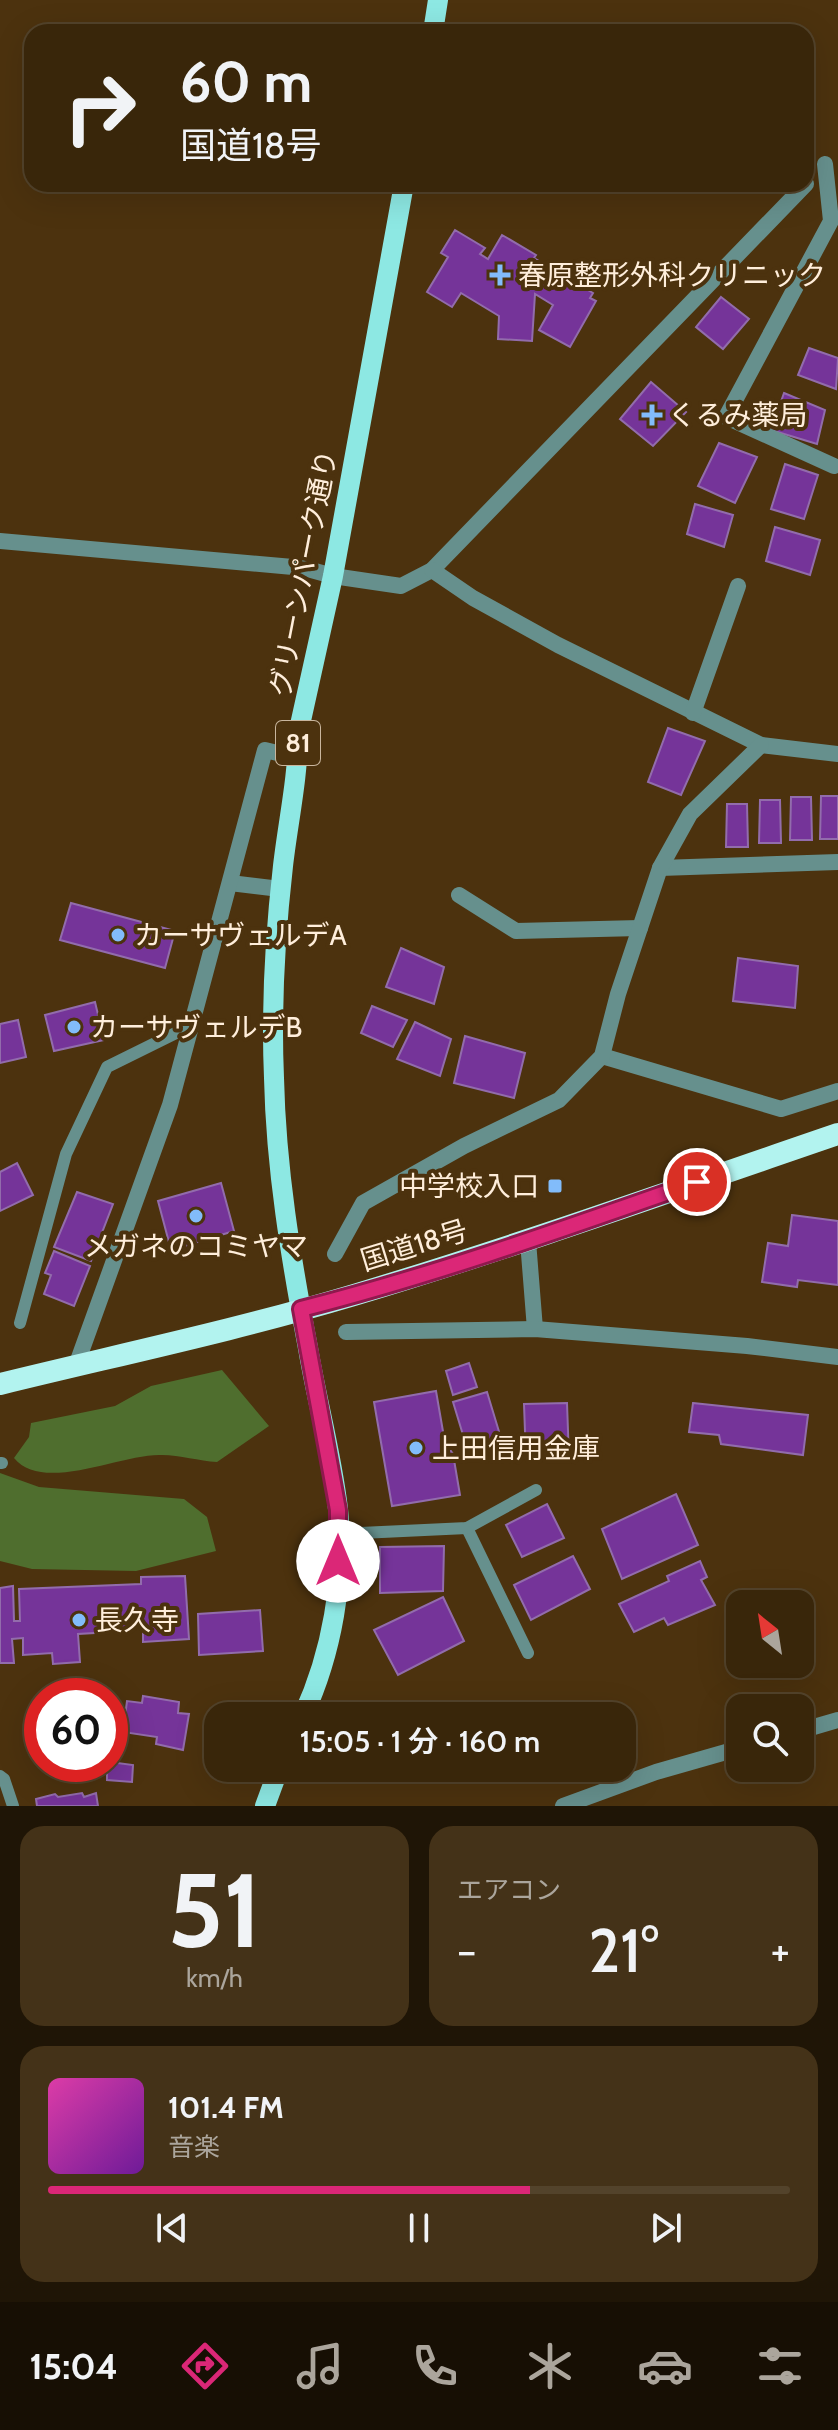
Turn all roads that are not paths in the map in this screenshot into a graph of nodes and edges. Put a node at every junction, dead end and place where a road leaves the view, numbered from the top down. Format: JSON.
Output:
{"nodes":[{"id":1,"x":438,"y":0,"type":"edge"},
{"id":2,"x":434,"y":24,"type":"edge"},
{"id":3,"x":838,"y":151,"type":"edge"},
{"id":4,"x":825,"y":164,"type":"junction"},
{"id":5,"x":814,"y":176,"type":"edge"},
{"id":6,"x":403,"y":192,"type":"edge"},
{"id":7,"x":798,"y":192,"type":"edge"},
{"id":8,"x":834,"y":466,"type":"dead end"},
{"id":9,"x":0,"y":541,"type":"edge"},
{"id":10,"x":432,"y":570,"type":"junction"},
{"id":11,"x":333,"y":576,"type":"junction"},
{"id":12,"x":738,"y":586,"type":"dead end"},
{"id":13,"x":693,"y":713,"type":"junction"},
{"id":14,"x":761,"y":745,"type":"junction"},
{"id":15,"x":838,"y":754,"type":"edge"},
{"id":16,"x":298,"y":758,"type":"junction"},
{"id":17,"x":838,"y":862,"type":"edge"},
{"id":18,"x":660,"y":868,"type":"junction"},
{"id":19,"x":230,"y":883,"type":"junction"},
{"id":20,"x":280,"y":889,"type":"junction"},
{"id":21,"x":459,"y":895,"type":"dead end"},
{"id":22,"x":640,"y":928,"type":"junction"},
{"id":23,"x":192,"y":1025,"type":"junction"},
{"id":24,"x":602,"y":1056,"type":"junction"},
{"id":25,"x":838,"y":1091,"type":"edge"},
{"id":26,"x":838,"y":1134,"type":"edge"},
{"id":27,"x":528,"y":1241,"type":"junction"},
{"id":28,"x":335,"y":1254,"type":"dead end"},
{"id":29,"x":301,"y":1309,"type":"junction"},
{"id":30,"x":20,"y":1323,"type":"dead end"},
{"id":31,"x":535,"y":1329,"type":"junction"},
{"id":32,"x":346,"y":1332,"type":"dead end"},
{"id":33,"x":838,"y":1357,"type":"edge"},
{"id":34,"x":76,"y":1366,"type":"junction"},
{"id":35,"x":0,"y":1384,"type":"edge"},
{"id":36,"x":536,"y":1490,"type":"dead end"},
{"id":37,"x":467,"y":1528,"type":"junction"},
{"id":38,"x":339,"y":1534,"type":"junction"},
{"id":39,"x":528,"y":1653,"type":"dead end"},
{"id":40,"x":310,"y":1702,"type":"edge"},
{"id":41,"x":838,"y":1720,"type":"edge"},
{"id":42,"x":814,"y":1727,"type":"edge"},
{"id":43,"x":726,"y":1752,"type":"edge"},
{"id":44,"x":0,"y":1776,"type":"edge"},
{"id":45,"x":274,"y":1782,"type":"edge"},
{"id":46,"x":13,"y":1806,"type":"edge"},
{"id":47,"x":265,"y":1806,"type":"edge"},
{"id":48,"x":563,"y":1806,"type":"edge"}],
"edges":[{"from":1,"to":2,"type":"main road"},
{"from":3,"to":4,"type":"street"},
{"from":4,"to":5,"type":"street"},
{"from":4,"to":8,"type":"street"},
{"from":6,"to":11,"type":"main road","name":"グリーンパーク通り","number":"81"},
{"from":7,"to":10,"type":"street"},
{"from":9,"to":11,"type":"street"},
{"from":10,"to":11,"type":"street"},
{"from":10,"to":13,"type":"street"},
{"from":11,"to":16,"type":"main road","name":"グリーンパーク通り","number":"81"},
{"from":12,"to":13,"type":"street"},
{"from":13,"to":14,"type":"street"},
{"from":14,"to":15,"type":"street"},
{"from":14,"to":18,"type":"street"},
{"from":16,"to":19,"type":"street"},
{"from":16,"to":20,"type":"main road","name":"グリーンパーク通り","number":"81"},
{"from":17,"to":18,"type":"street"},
{"from":18,"to":22,"type":"street"},
{"from":19,"to":20,"type":"street"},
{"from":19,"to":23,"type":"street"},
{"from":20,"to":29,"type":"main road","name":"グリーンパーク通り","number":"81"},
{"from":21,"to":22,"type":"street"},
{"from":22,"to":24,"type":"street"},
{"from":23,"to":30,"type":"lane"},
{"from":23,"to":34,"type":"street"},
{"from":24,"to":25,"type":"street"},
{"from":24,"to":28,"type":"street"},
{"from":26,"to":27,"type":"highway","name":"国道18号"},
{"from":27,"to":29,"type":"highway","name":"国道18号"},
{"from":27,"to":31,"type":"street"},
{"from":29,"to":34,"type":"highway","name":"国道18号"},
{"from":29,"to":38,"type":"main road","number":"81"},
{"from":31,"to":32,"type":"street"},
{"from":31,"to":33,"type":"street"},
{"from":34,"to":35,"type":"highway","name":"国道18号"},
{"from":36,"to":37,"type":"lane"},
{"from":37,"to":38,"type":"lane"},
{"from":37,"to":39,"type":"lane"},
{"from":38,"to":40,"type":"main road","number":"81"},
{"from":41,"to":42,"type":"street"},
{"from":43,"to":48,"type":"street"},
{"from":44,"to":46,"type":"lane"},
{"from":45,"to":47,"type":"main road"}]}
